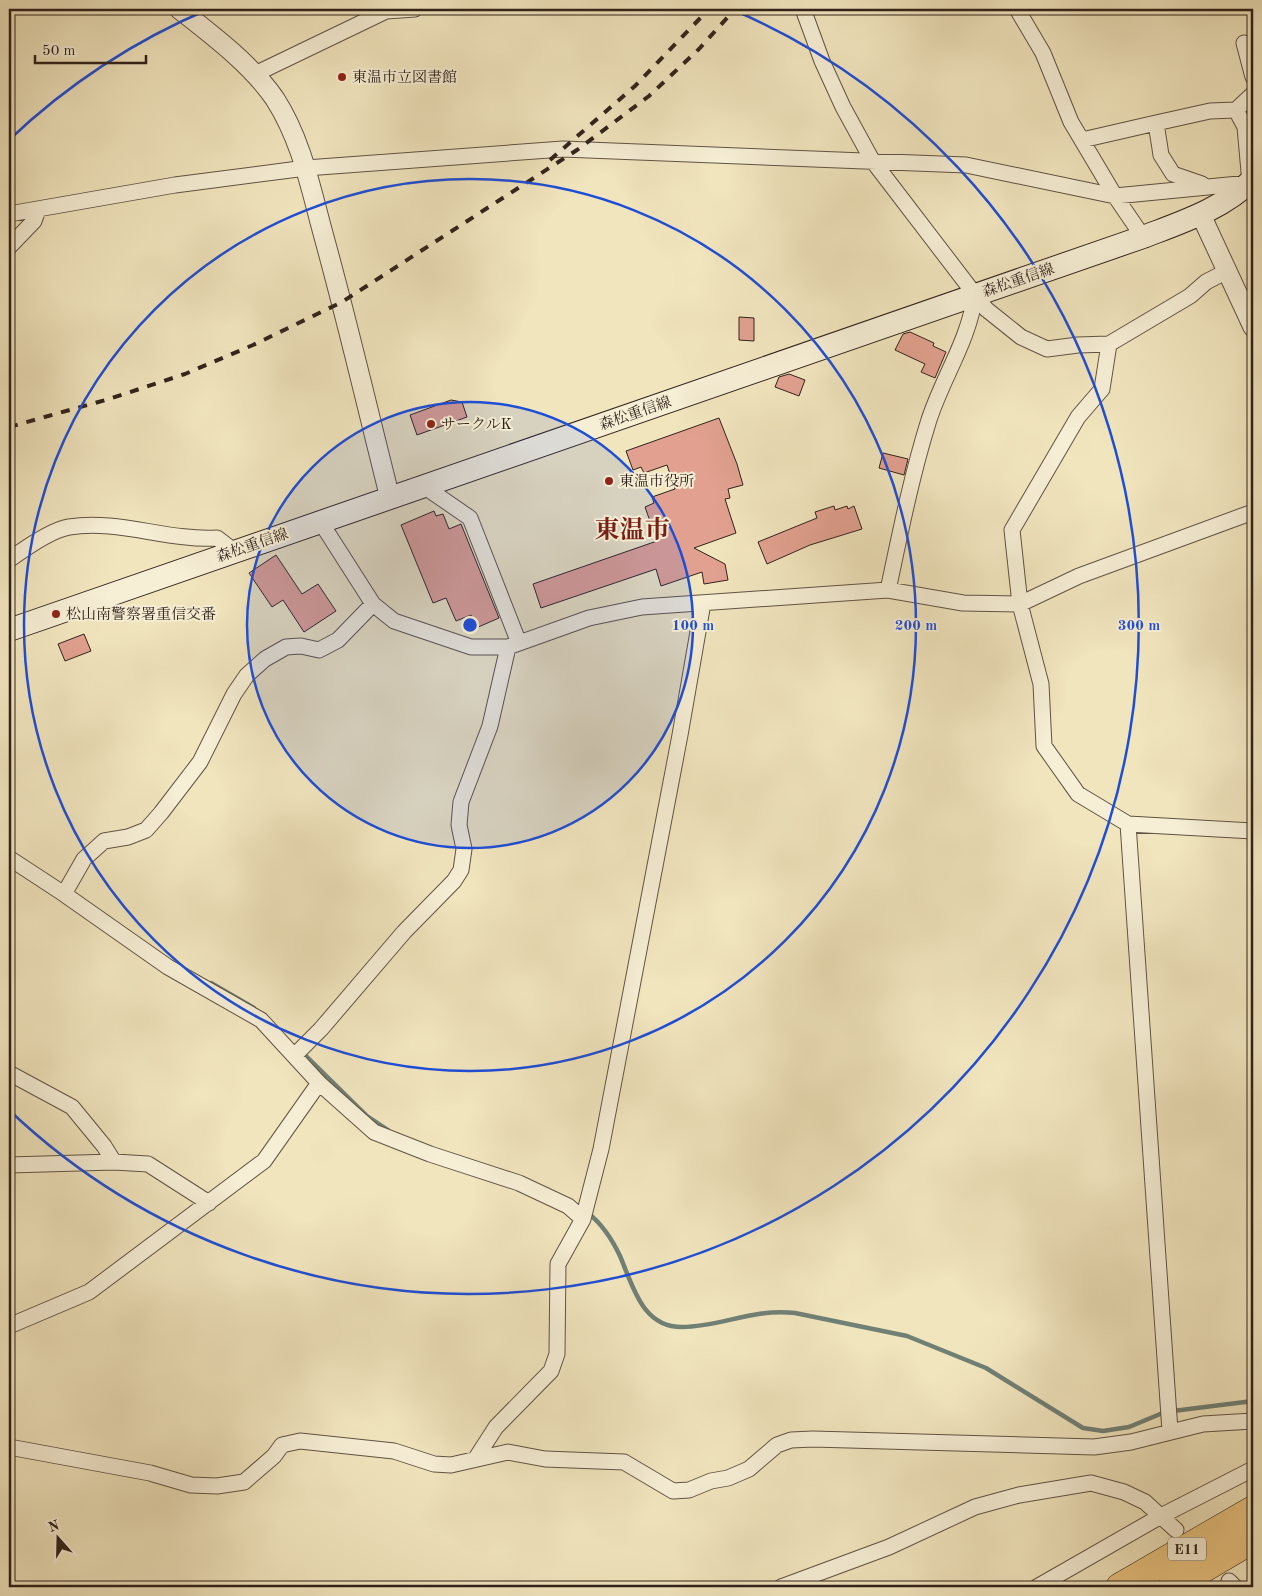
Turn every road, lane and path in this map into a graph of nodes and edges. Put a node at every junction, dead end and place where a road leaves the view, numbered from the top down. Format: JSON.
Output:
{"nodes":[{"id":1,"x":179,"y":9,"type":"edge"},
{"id":2,"x":415,"y":9,"type":"edge"},
{"id":3,"x":803,"y":9,"type":"edge"},
{"id":4,"x":1017,"y":9,"type":"edge"},
{"id":5,"x":1244,"y":43,"type":"dead end"},
{"id":6,"x":255,"y":74,"type":"junction"},
{"id":7,"x":1253,"y":77,"type":"edge"},
{"id":8,"x":1253,"y":94,"type":"edge"},
{"id":9,"x":1236,"y":110,"type":"junction"},
{"id":10,"x":1156,"y":123,"type":"junction"},
{"id":11,"x":1082,"y":140,"type":"junction"},
{"id":12,"x":872,"y":160,"type":"junction"},
{"id":13,"x":306,"y":168,"type":"junction"},
{"id":14,"x":1252,"y":182,"type":"edge"},
{"id":15,"x":1207,"y":186,"type":"junction"},
{"id":16,"x":1115,"y":196,"type":"junction"},
{"id":17,"x":38,"y":210,"type":"junction"},
{"id":18,"x":9,"y":214,"type":"edge"},
{"id":19,"x":1201,"y":214,"type":"junction"},
{"id":20,"x":1143,"y":237,"type":"junction"},
{"id":21,"x":9,"y":247,"type":"edge"},
{"id":22,"x":1227,"y":271,"type":"junction"},
{"id":23,"x":975,"y":295,"type":"junction"},
{"id":24,"x":1253,"y":327,"type":"edge"},
{"id":25,"x":1109,"y":344,"type":"junction"},
{"id":26,"x":425,"y":486,"type":"junction"},
{"id":27,"x":390,"y":498,"type":"junction"},
{"id":28,"x":1253,"y":512,"type":"edge"},
{"id":29,"x":320,"y":521,"type":"junction"},
{"id":30,"x":234,"y":551,"type":"junction"},
{"id":31,"x":9,"y":560,"type":"edge"},
{"id":32,"x":888,"y":590,"type":"junction"},
{"id":33,"x":703,"y":603,"type":"junction"},
{"id":34,"x":373,"y":604,"type":"junction"},
{"id":35,"x":1020,"y":604,"type":"junction"},
{"id":36,"x":9,"y":630,"type":"edge"},
{"id":37,"x":514,"y":645,"type":"junction"},
{"id":38,"x":1128,"y":824,"type":"junction"},
{"id":39,"x":1253,"y":831,"type":"edge"},
{"id":40,"x":9,"y":858,"type":"edge"},
{"id":41,"x":64,"y":894,"type":"junction"},
{"id":42,"x":295,"y":1055,"type":"junction"},
{"id":43,"x":9,"y":1072,"type":"edge"},
{"id":44,"x":319,"y":1083,"type":"junction"},
{"id":45,"x":114,"y":1162,"type":"junction"},
{"id":46,"x":9,"y":1165,"type":"edge"},
{"id":47,"x":208,"y":1203,"type":"junction"},
{"id":48,"x":583,"y":1219,"type":"junction"},
{"id":49,"x":9,"y":1326,"type":"edge"},
{"id":50,"x":1253,"y":1421,"type":"edge"},
{"id":51,"x":1170,"y":1431,"type":"junction"},
{"id":52,"x":9,"y":1447,"type":"edge"},
{"id":53,"x":476,"y":1458,"type":"junction"},
{"id":54,"x":1253,"y":1469,"type":"edge"},
{"id":55,"x":1253,"y":1510,"type":"edge"},
{"id":56,"x":1160,"y":1516,"type":"junction"},
{"id":57,"x":1176,"y":1530,"type":"dead end"},
{"id":58,"x":1253,"y":1539,"type":"edge"},
{"id":59,"x":781,"y":1587,"type":"edge"},
{"id":60,"x":1038,"y":1587,"type":"edge"},
{"id":61,"x":1120,"y":1587,"type":"edge"},
{"id":62,"x":1172,"y":1587,"type":"edge"}],
"edges":[{"from":1,"to":6,"type":"street"},
{"from":2,"to":6,"type":"street"},
{"from":3,"to":12,"type":"street"},
{"from":4,"to":11,"type":"street"},
{"from":5,"to":7,"type":"street"},
{"from":6,"to":13,"type":"street"},
{"from":8,"to":9,"type":"street"},
{"from":9,"to":10,"type":"street"},
{"from":9,"to":14,"type":"street"},
{"from":10,"to":11,"type":"street"},
{"from":10,"to":15,"type":"street"},
{"from":11,"to":16,"type":"street"},
{"from":12,"to":13,"type":"street"},
{"from":12,"to":16,"type":"street"},
{"from":12,"to":23,"type":"street"},
{"from":13,"to":17,"type":"street"},
{"from":13,"to":27,"type":"street"},
{"from":14,"to":15,"type":"street"},
{"from":14,"to":19,"type":"main road","name":"森松重信線"},
{"from":15,"to":16,"type":"street"},
{"from":16,"to":20,"type":"street"},
{"from":17,"to":18,"type":"street"},
{"from":17,"to":21,"type":"street"},
{"from":19,"to":20,"type":"main road","name":"森松重信線"},
{"from":19,"to":22,"type":"street"},
{"from":20,"to":23,"type":"main road","name":"森松重信線"},
{"from":22,"to":24,"type":"street"},
{"from":22,"to":25,"type":"street"},
{"from":23,"to":25,"type":"street"},
{"from":23,"to":26,"type":"main road","name":"森松重信線"},
{"from":23,"to":32,"type":"street"},
{"from":25,"to":35,"type":"street"},
{"from":26,"to":27,"type":"main road","name":"森松重信線"},
{"from":26,"to":37,"type":"street"},
{"from":27,"to":29,"type":"main road","name":"森松重信線"},
{"from":28,"to":35,"type":"street"},
{"from":29,"to":30,"type":"main road","name":"森松重信線"},
{"from":29,"to":34,"type":"street"},
{"from":30,"to":31,"type":"street"},
{"from":30,"to":36,"type":"main road","name":"森松重信線"},
{"from":32,"to":33,"type":"street"},
{"from":32,"to":35,"type":"street"},
{"from":33,"to":37,"type":"street"},
{"from":33,"to":48,"type":"street"},
{"from":34,"to":37,"type":"street"},
{"from":34,"to":41,"type":"street"},
{"from":35,"to":38,"type":"street"},
{"from":37,"to":42,"type":"street"},
{"from":38,"to":39,"type":"street"},
{"from":38,"to":51,"type":"street"},
{"from":40,"to":41,"type":"street"},
{"from":41,"to":42,"type":"street"},
{"from":42,"to":44,"type":"street"},
{"from":43,"to":45,"type":"street"},
{"from":44,"to":47,"type":"street"},
{"from":44,"to":48,"type":"street"},
{"from":45,"to":46,"type":"street"},
{"from":45,"to":47,"type":"street"},
{"from":47,"to":49,"type":"street"},
{"from":48,"to":53,"type":"street"},
{"from":50,"to":51,"type":"street"},
{"from":51,"to":53,"type":"street"},
{"from":52,"to":53,"type":"street"},
{"from":54,"to":56,"type":"street"},
{"from":55,"to":61,"type":"highway","number":"E11"},
{"from":56,"to":57,"type":"street"},
{"from":56,"to":59,"type":"street"},
{"from":56,"to":60,"type":"street"},
{"from":58,"to":62,"type":"highway","number":"E11"}]}
